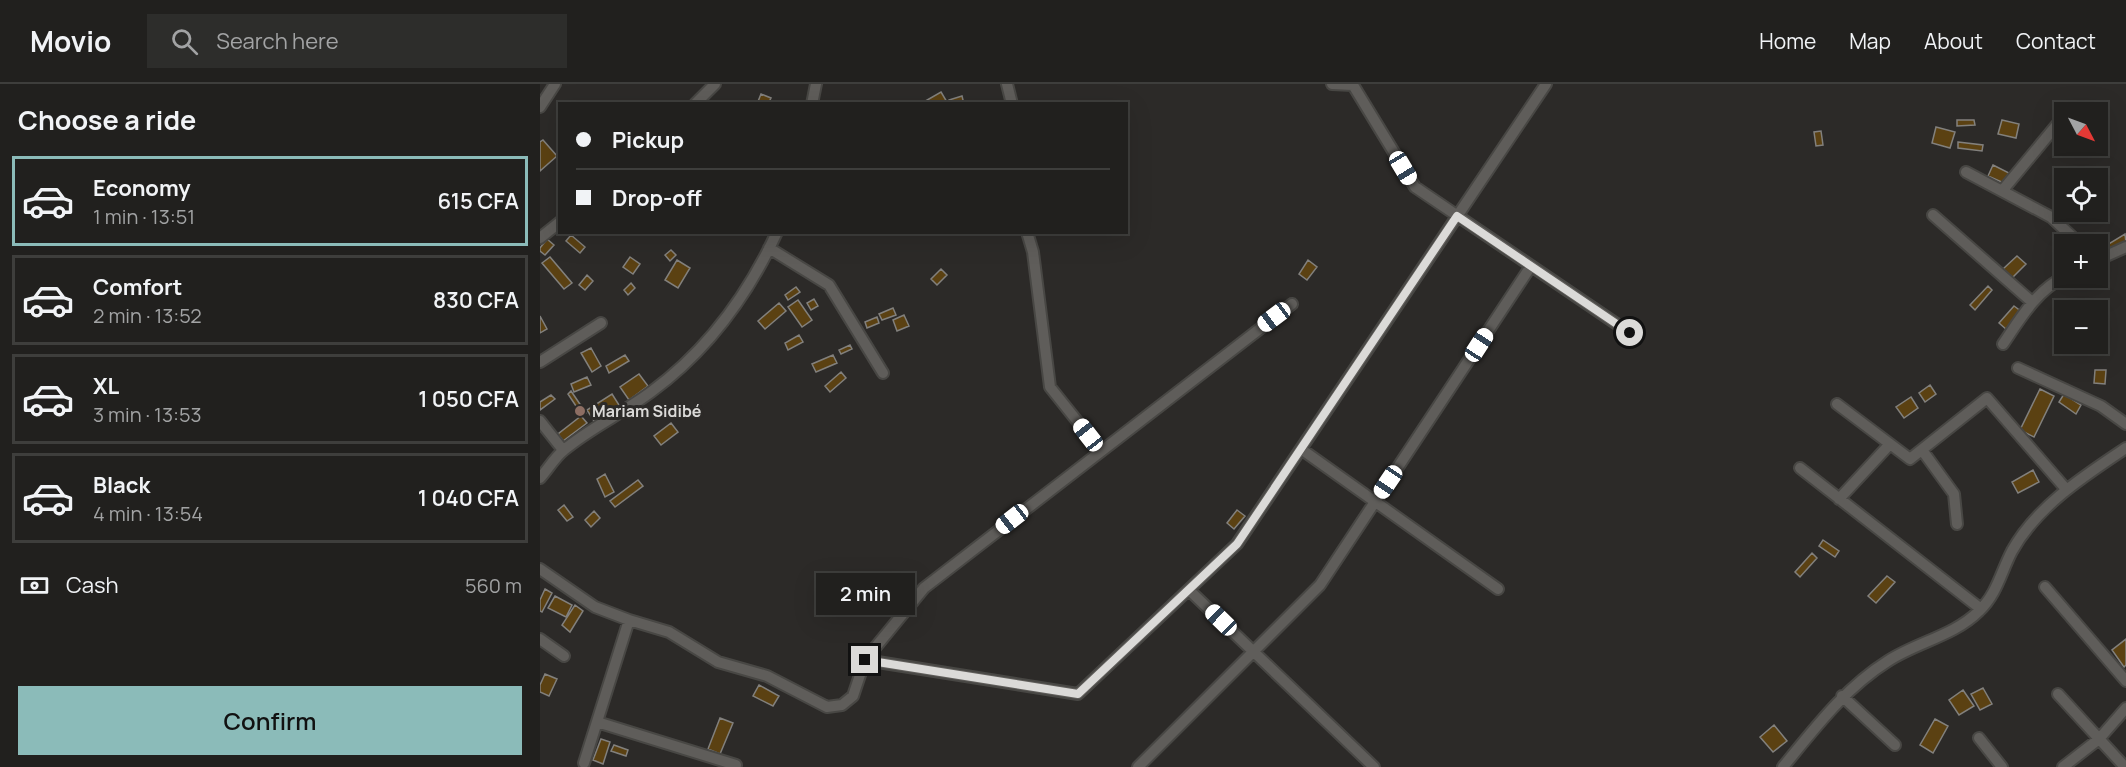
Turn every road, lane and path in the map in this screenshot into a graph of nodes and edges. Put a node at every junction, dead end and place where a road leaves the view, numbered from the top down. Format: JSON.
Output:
{"nodes":[{"id":1,"x":555,"y":84,"type":"edge"},
{"id":2,"x":715,"y":84,"type":"edge"},
{"id":3,"x":816,"y":84,"type":"edge"},
{"id":4,"x":1006,"y":84,"type":"edge"},
{"id":5,"x":1332,"y":84,"type":"edge"},
{"id":6,"x":1546,"y":84,"type":"edge"},
{"id":7,"x":697,"y":102,"type":"edge"},
{"id":8,"x":812,"y":102,"type":"edge"},
{"id":9,"x":1011,"y":102,"type":"edge"},
{"id":10,"x":540,"y":107,"type":"edge"},
{"id":11,"x":2054,"y":128,"type":"edge"},
{"id":12,"x":1966,"y":172,"type":"dead end"},
{"id":13,"x":2002,"y":191,"type":"junction"},
{"id":14,"x":1933,"y":215,"type":"dead end"},
{"id":15,"x":1457,"y":216,"type":"junction"},
{"id":16,"x":558,"y":224,"type":"edge"},
{"id":17,"x":776,"y":234,"type":"edge"},
{"id":18,"x":1028,"y":234,"type":"edge"},
{"id":19,"x":2069,"y":234,"type":"edge"},
{"id":20,"x":540,"y":238,"type":"edge"},
{"id":21,"x":2126,"y":247,"type":"edge"},
{"id":22,"x":770,"y":248,"type":"junction"},
{"id":23,"x":2108,"y":255,"type":"edge"},
{"id":24,"x":1531,"y":266,"type":"junction"},
{"id":25,"x":2054,"y":283,"type":"edge"},
{"id":26,"x":2032,"y":302,"type":"junction"},
{"id":27,"x":1292,"y":304,"type":"dead end"},
{"id":28,"x":601,"y":323,"type":"dead end"},
{"id":29,"x":1630,"y":333,"type":"dead end"},
{"id":30,"x":2003,"y":344,"type":"dead end"},
{"id":31,"x":540,"y":362,"type":"edge"},
{"id":32,"x":2018,"y":368,"type":"dead end"},
{"id":33,"x":883,"y":373,"type":"dead end"},
{"id":34,"x":1837,"y":404,"type":"dead end"},
{"id":35,"x":540,"y":421,"type":"edge"},
{"id":36,"x":2126,"y":424,"type":"edge"},
{"id":37,"x":1890,"y":444,"type":"junction"},
{"id":38,"x":2126,"y":448,"type":"edge"},
{"id":39,"x":1301,"y":449,"type":"junction"},
{"id":40,"x":563,"y":450,"type":"junction"},
{"id":41,"x":1922,"y":450,"type":"junction"},
{"id":42,"x":1101,"y":451,"type":"junction"},
{"id":43,"x":1800,"y":468,"type":"dead end"},
{"id":44,"x":540,"y":477,"type":"edge"},
{"id":45,"x":2066,"y":489,"type":"junction"},
{"id":46,"x":1839,"y":499,"type":"junction"},
{"id":47,"x":1375,"y":502,"type":"junction"},
{"id":48,"x":1957,"y":524,"type":"dead end"},
{"id":49,"x":540,"y":569,"type":"edge"},
{"id":50,"x":2045,"y":587,"type":"dead end"},
{"id":51,"x":1498,"y":589,"type":"dead end"},
{"id":52,"x":1189,"y":590,"type":"junction"},
{"id":53,"x":1981,"y":609,"type":"junction"},
{"id":54,"x":629,"y":620,"type":"junction"},
{"id":55,"x":540,"y":639,"type":"edge"},
{"id":56,"x":1254,"y":651,"type":"junction"},
{"id":57,"x":564,"y":656,"type":"dead end"},
{"id":58,"x":865,"y":660,"type":"junction"},
{"id":59,"x":2126,"y":681,"type":"edge"},
{"id":60,"x":2058,"y":694,"type":"dead end"},
{"id":61,"x":1842,"y":696,"type":"junction"},
{"id":62,"x":2126,"y":708,"type":"edge"},
{"id":63,"x":597,"y":722,"type":"junction"},
{"id":64,"x":1979,"y":738,"type":"dead end"},
{"id":65,"x":2099,"y":739,"type":"junction"},
{"id":66,"x":1895,"y":745,"type":"dead end"},
{"id":67,"x":584,"y":763,"type":"dead end"},
{"id":68,"x":736,"y":765,"type":"dead end"},
{"id":69,"x":1138,"y":767,"type":"edge"},
{"id":70,"x":1374,"y":767,"type":"edge"},
{"id":71,"x":1783,"y":767,"type":"edge"},
{"id":72,"x":2002,"y":767,"type":"edge"},
{"id":73,"x":2063,"y":767,"type":"edge"},
{"id":74,"x":2125,"y":767,"type":"edge"}],
"edges":[{"from":1,"to":10,"type":"street"},
{"from":2,"to":7,"type":"street"},
{"from":3,"to":8,"type":"street"},
{"from":4,"to":9,"type":"street"},
{"from":5,"to":15,"type":"street"},
{"from":6,"to":15,"type":"street"},
{"from":11,"to":13,"type":"street"},
{"from":12,"to":13,"type":"street"},
{"from":13,"to":19,"type":"street"},
{"from":14,"to":26,"type":"street"},
{"from":15,"to":24,"type":"street"},
{"from":15,"to":39,"type":"street"},
{"from":16,"to":20,"type":"street"},
{"from":17,"to":22,"type":"street"},
{"from":18,"to":42,"type":"street"},
{"from":21,"to":23,"type":"street"},
{"from":22,"to":33,"type":"street"},
{"from":22,"to":40,"type":"street"},
{"from":24,"to":29,"type":"street"},
{"from":24,"to":47,"type":"street"},
{"from":25,"to":26,"type":"street"},
{"from":26,"to":30,"type":"street"},
{"from":27,"to":42,"type":"street"},
{"from":28,"to":31,"type":"street"},
{"from":32,"to":36,"type":"street"},
{"from":34,"to":37,"type":"street"},
{"from":35,"to":40,"type":"street"},
{"from":37,"to":41,"type":"street"},
{"from":37,"to":46,"type":"street"},
{"from":38,"to":45,"type":"street"},
{"from":39,"to":47,"type":"street"},
{"from":39,"to":52,"type":"street"},
{"from":40,"to":44,"type":"street"},
{"from":41,"to":45,"type":"street"},
{"from":41,"to":48,"type":"street"},
{"from":42,"to":58,"type":"street"},
{"from":43,"to":46,"type":"street"},
{"from":45,"to":53,"type":"street"},
{"from":46,"to":53,"type":"street"},
{"from":47,"to":51,"type":"street"},
{"from":47,"to":56,"type":"street"},
{"from":49,"to":54,"type":"street"},
{"from":50,"to":59,"type":"street"},
{"from":52,"to":56,"type":"street"},
{"from":52,"to":58,"type":"street"},
{"from":53,"to":61,"type":"street"},
{"from":54,"to":58,"type":"street"},
{"from":54,"to":63,"type":"street"},
{"from":55,"to":57,"type":"street"},
{"from":56,"to":69,"type":"street"},
{"from":56,"to":70,"type":"street"},
{"from":60,"to":65,"type":"street"},
{"from":61,"to":66,"type":"street"},
{"from":61,"to":71,"type":"street"},
{"from":62,"to":65,"type":"street"},
{"from":63,"to":67,"type":"street"},
{"from":63,"to":68,"type":"street"},
{"from":64,"to":72,"type":"street"},
{"from":65,"to":73,"type":"street"},
{"from":65,"to":74,"type":"street"}]}
